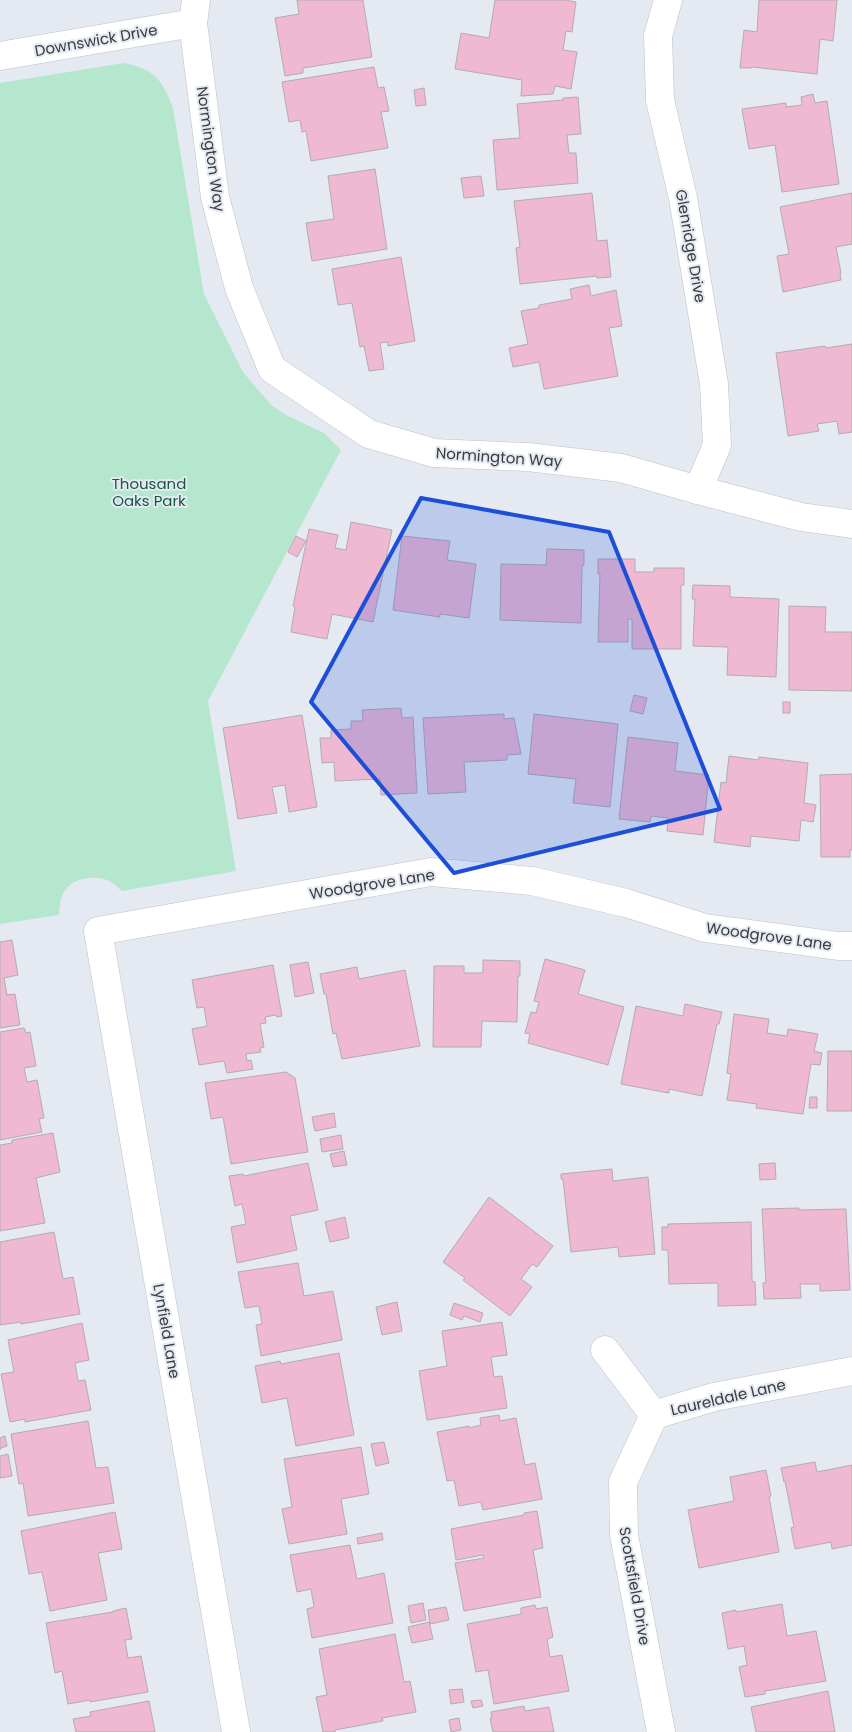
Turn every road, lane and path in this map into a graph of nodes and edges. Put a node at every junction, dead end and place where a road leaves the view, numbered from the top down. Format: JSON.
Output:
{"nodes":[{"id":1,"x":668,"y":0,"type":"edge"},
{"id":2,"x":195,"y":11,"type":"edge"},
{"id":3,"x":0,"y":56,"type":"edge"},
{"id":4,"x":698,"y":490,"type":"junction"},
{"id":5,"x":852,"y":524,"type":"edge"},
{"id":6,"x":98,"y":931,"type":"joint"},
{"id":7,"x":852,"y":946,"type":"edge"},
{"id":8,"x":606,"y":1350,"type":"dead end"},
{"id":9,"x":852,"y":1371,"type":"edge"},
{"id":10,"x":654,"y":1415,"type":"junction"},
{"id":11,"x":236,"y":1732,"type":"edge"},
{"id":12,"x":661,"y":1732,"type":"edge"}],
"edges":[{"from":1,"to":4,"type":"street","name":"Glenridge Drive"},
{"from":2,"to":3,"type":"street","name":"Downswick Drive"},
{"from":2,"to":4,"type":"street","name":"Normington Way"},
{"from":4,"to":5,"type":"street","name":"Normington Way"},
{"from":6,"to":7,"type":"street","name":"Woodgrove Lane"},
{"from":6,"to":11,"type":"street","name":"Lynfield Lane"},
{"from":8,"to":10,"type":"street","name":"Laureldale Lane"},
{"from":9,"to":10,"type":"street","name":"Laureldale Lane"},
{"from":10,"to":12,"type":"street","name":"Scottsfield Drive"}]}
